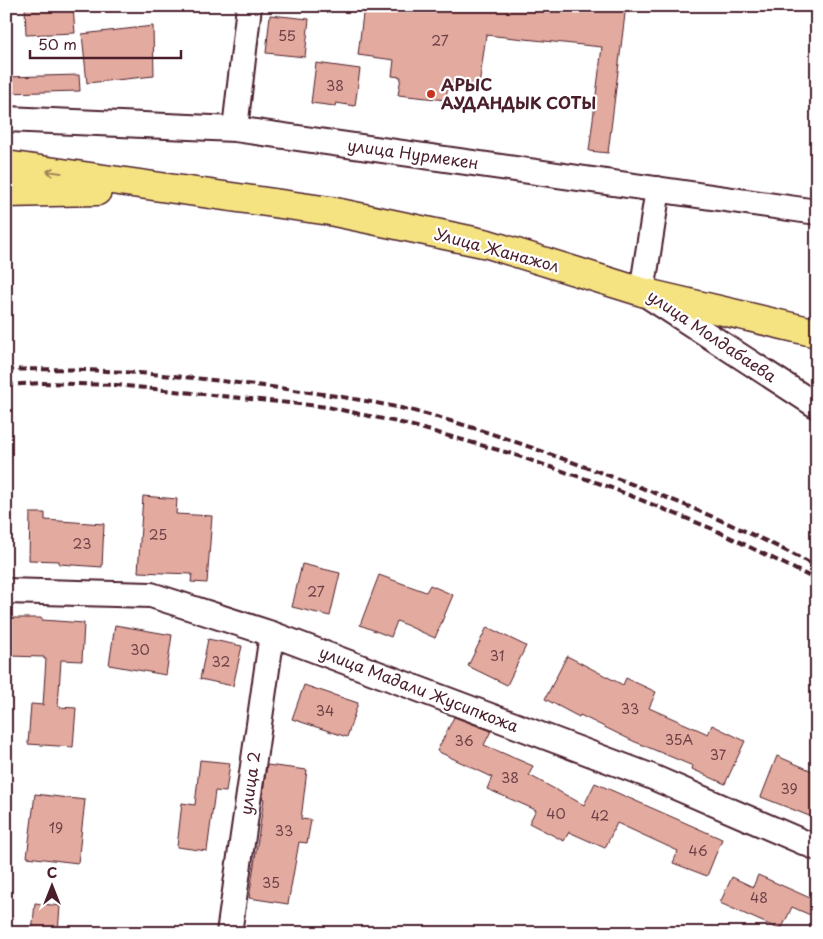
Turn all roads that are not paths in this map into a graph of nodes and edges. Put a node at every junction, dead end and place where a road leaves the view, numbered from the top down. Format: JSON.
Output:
{"nodes":[{"id":1,"x":248,"y":6,"type":"edge"},
{"id":2,"x":6,"y":119,"type":"edge"},
{"id":3,"x":235,"y":129,"type":"junction"},
{"id":4,"x":6,"y":165,"type":"edge"},
{"id":5,"x":658,"y":189,"type":"junction"},
{"id":6,"x":172,"y":190,"type":"junction"},
{"id":7,"x":6,"y":193,"type":"edge"},
{"id":8,"x":817,"y":212,"type":"edge"},
{"id":9,"x":642,"y":292,"type":"junction"},
{"id":10,"x":817,"y":333,"type":"edge"},
{"id":11,"x":817,"y":406,"type":"edge"},
{"id":12,"x":6,"y":592,"type":"edge"},
{"id":13,"x":272,"y":634,"type":"junction"},
{"id":14,"x":817,"y":848,"type":"edge"},
{"id":15,"x":229,"y":933,"type":"edge"}],
"edges":[{"from":1,"to":3,"type":"street"},
{"from":2,"to":3,"type":"street","name":"улица Нурмекен"},
{"from":3,"to":5,"type":"street","name":"улица Нурмекен"},
{"from":6,"to":4,"type":"main road","one_way":true},
{"from":5,"to":8,"type":"street","name":"улица Нурмекен"},
{"from":5,"to":9,"type":"street","name":"улица Молдабаева"},
{"from":6,"to":7,"type":"main road"},
{"from":6,"to":9,"type":"main road","name":"Улица Жанажол"},
{"from":9,"to":10,"type":"main road","name":"Улица Жанажол"},
{"from":9,"to":11,"type":"street","name":"улица Молдабаева"},
{"from":12,"to":13,"type":"street","name":"улица Мадали Жусипкожа"},
{"from":13,"to":14,"type":"street","name":"улица Мадали Жусипкожа"},
{"from":13,"to":15,"type":"street","name":"улица 2"}]}
